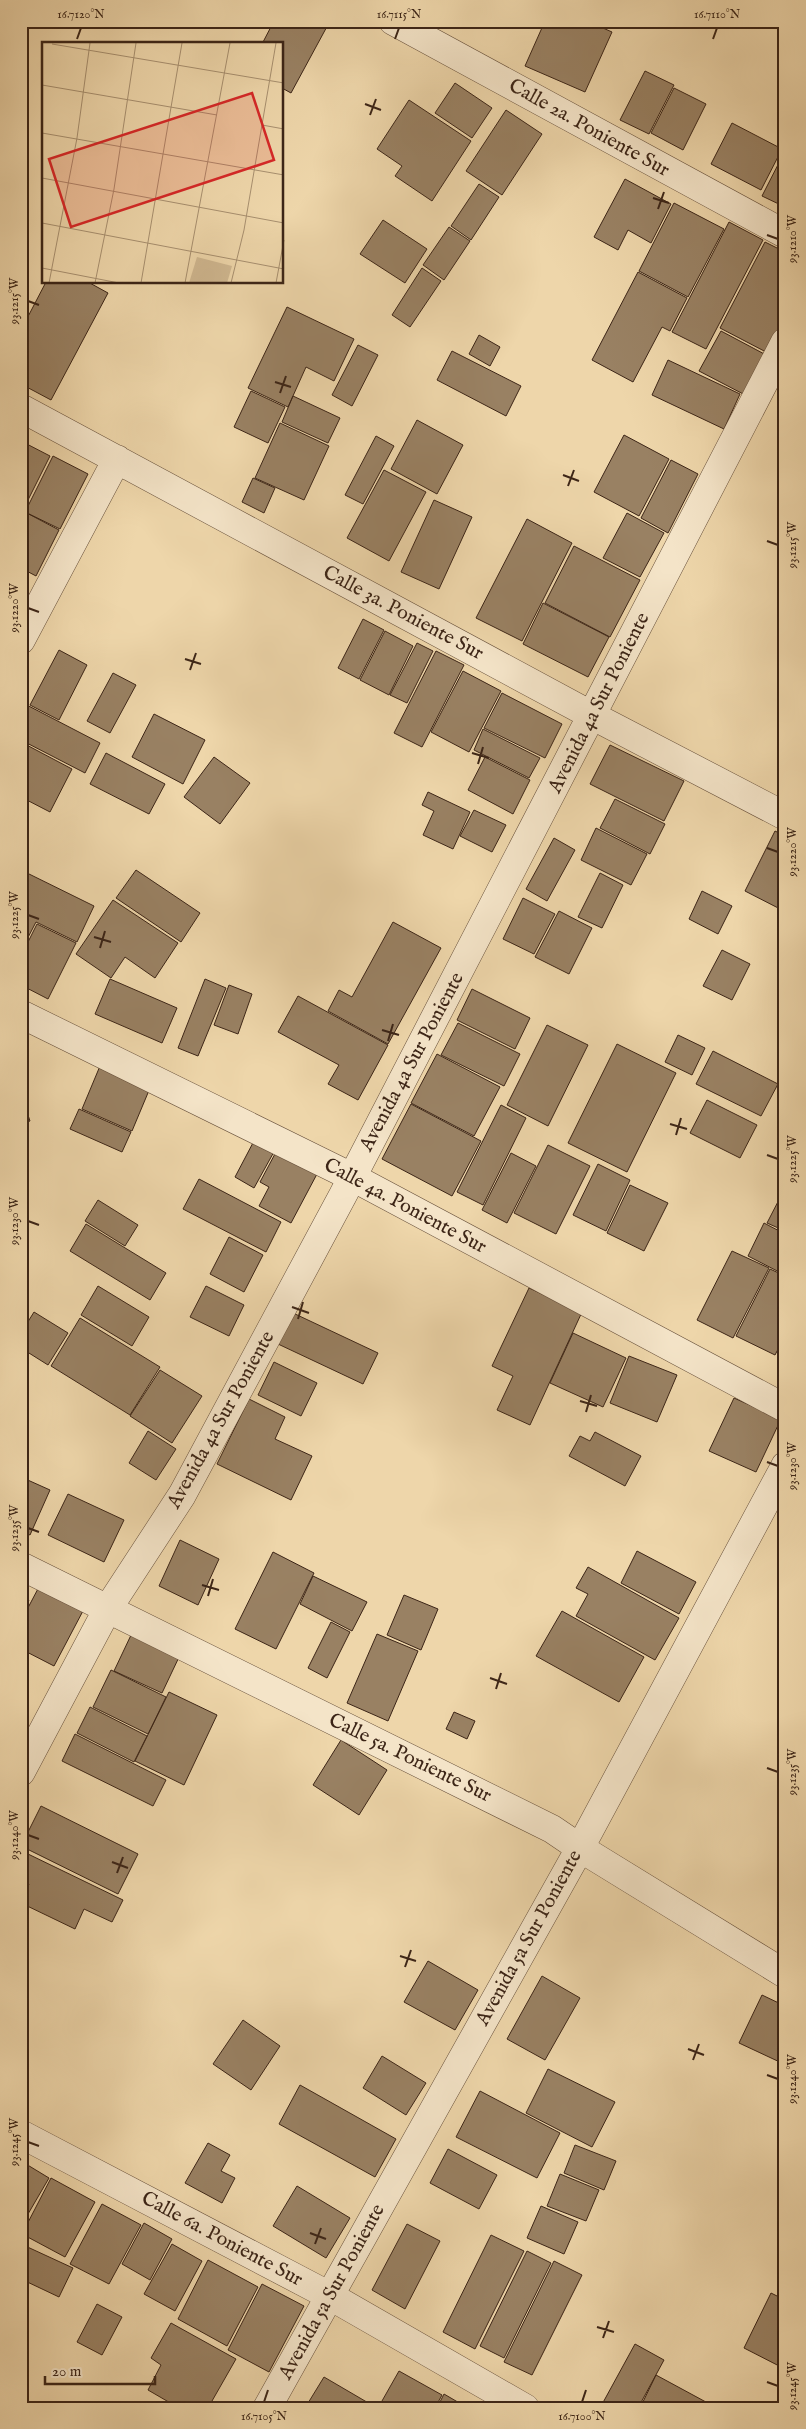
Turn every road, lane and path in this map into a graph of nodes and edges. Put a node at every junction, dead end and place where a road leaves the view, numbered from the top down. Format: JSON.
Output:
{"nodes":[{"id":1,"x":392,"y":21,"type":"edge"},
{"id":2,"x":785,"y":234,"type":"edge"},
{"id":3,"x":785,"y":342,"type":"edge"},
{"id":4,"x":21,"y":408,"type":"edge"},
{"id":5,"x":118,"y":459,"type":"junction"},
{"id":6,"x":21,"y":640,"type":"edge"},
{"id":7,"x":593,"y":716,"type":"junction"},
{"id":8,"x":785,"y":816,"type":"edge"},
{"id":9,"x":21,"y":1014,"type":"edge"},
{"id":10,"x":352,"y":1177,"type":"junction"},
{"id":11,"x":785,"y":1408,"type":"edge"},
{"id":12,"x":785,"y":1466,"type":"edge"},
{"id":13,"x":21,"y":1566,"type":"edge"},
{"id":14,"x":107,"y":1610,"type":"junction"},
{"id":15,"x":21,"y":1772,"type":"edge"},
{"id":16,"x":580,"y":1848,"type":"junction"},
{"id":17,"x":785,"y":1974,"type":"edge"},
{"id":18,"x":21,"y":2134,"type":"edge"},
{"id":19,"x":330,"y":2296,"type":"junction"},
{"id":20,"x":267,"y":2408,"type":"edge"},
{"id":21,"x":525,"y":2408,"type":"edge"}],
"edges":[{"from":1,"to":2,"type":"street","name":"Calle 2a. Poniente Sur"},
{"from":3,"to":7,"type":"street","name":"Avenida 4a Sur Poniente"},
{"from":4,"to":5,"type":"street","name":"Calle 3a. Poniente Sur"},
{"from":5,"to":6,"type":"street"},
{"from":5,"to":7,"type":"street","name":"Calle 3a. Poniente Sur"},
{"from":7,"to":8,"type":"street","name":"Calle 3a. Poniente Sur"},
{"from":7,"to":10,"type":"street","name":"Avenida 4a Sur Poniente"},
{"from":9,"to":10,"type":"street","name":"Calle 4a. Poniente Sur"},
{"from":10,"to":11,"type":"street","name":"Calle 4a. Poniente Sur"},
{"from":10,"to":14,"type":"street","name":"Avenida 4a Sur Poniente"},
{"from":12,"to":16,"type":"street","name":"Avenida 5a Sur Poniente"},
{"from":13,"to":14,"type":"street","name":"Calle 5a. Poniente Sur"},
{"from":14,"to":15,"type":"street","name":"Avenida 4a Sur Poniente"},
{"from":14,"to":16,"type":"street","name":"Calle 5a. Poniente Sur"},
{"from":16,"to":17,"type":"street","name":"Calle 5a. Poniente Sur"},
{"from":16,"to":19,"type":"street","name":"Avenida 5a Sur Poniente"},
{"from":18,"to":19,"type":"street","name":"Calle 6a. Poniente Sur"},
{"from":19,"to":20,"type":"street","name":"Avenida 5a Sur Poniente"},
{"from":19,"to":21,"type":"street","name":"Calle 6a. Poniente Sur"}]}
